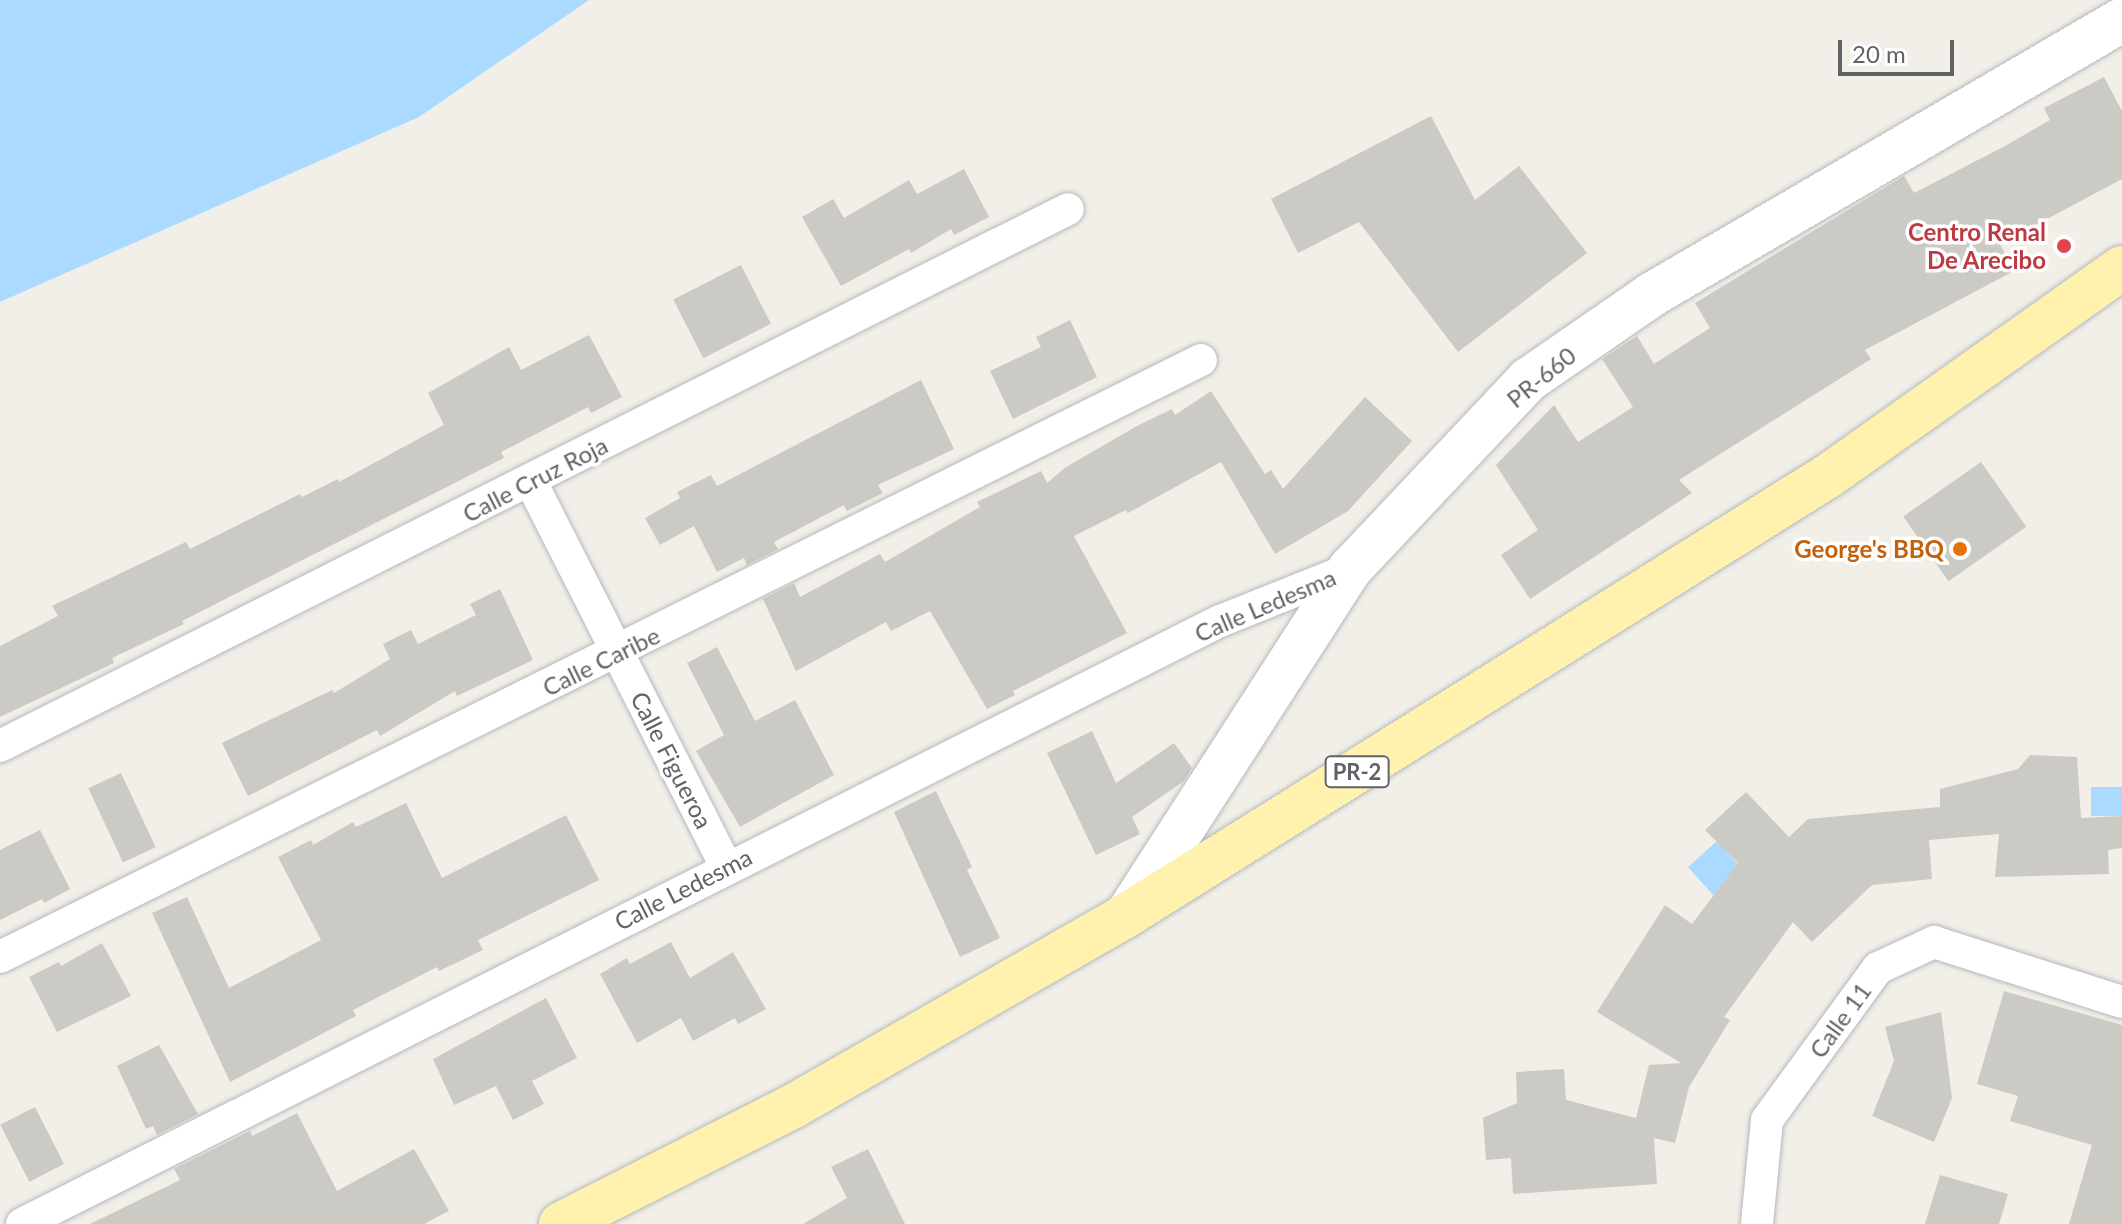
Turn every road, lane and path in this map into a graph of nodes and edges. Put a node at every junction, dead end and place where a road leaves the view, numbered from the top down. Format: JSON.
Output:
{"nodes":[{"id":1,"x":2122,"y":20,"type":"edge"},
{"id":2,"x":1068,"y":209,"type":"dead end"},
{"id":3,"x":2122,"y":268,"type":"edge"},
{"id":4,"x":1201,"y":360,"type":"dead end"},
{"id":5,"x":531,"y":482,"type":"junction"},
{"id":6,"x":1350,"y":569,"type":"junction"},
{"id":7,"x":618,"y":653,"type":"junction"},
{"id":8,"x":0,"y":746,"type":"edge"},
{"id":9,"x":726,"y":867,"type":"junction"},
{"id":10,"x":1127,"y":915,"type":"junction"},
{"id":11,"x":0,"y":957,"type":"edge"},
{"id":12,"x":2122,"y":1002,"type":"edge"},
{"id":13,"x":0,"y":1208,"type":"edge"},
{"id":14,"x":8,"y":1224,"type":"edge"},
{"id":15,"x":22,"y":1224,"type":"edge"},
{"id":16,"x":561,"y":1224,"type":"edge"},
{"id":17,"x":1757,"y":1224,"type":"edge"}],
"edges":[{"from":1,"to":6,"type":"street","name":"PR-660","number":"PR-660"},
{"from":2,"to":5,"type":"street","name":"Calle Cruz Roja"},
{"from":3,"to":10,"type":"main road","number":"PR-2"},
{"from":4,"to":7,"type":"street","name":"Calle Caribe"},
{"from":5,"to":7,"type":"street","name":"Calle Figueroa"},
{"from":5,"to":8,"type":"street","name":"Calle Cruz Roja"},
{"from":6,"to":9,"type":"street","name":"Calle Ledesma"},
{"from":6,"to":10,"type":"street","name":"PR-660","number":"PR-660"},
{"from":7,"to":9,"type":"street","name":"Calle Figueroa"},
{"from":7,"to":11,"type":"street","name":"Calle Caribe"},
{"from":9,"to":15,"type":"street","name":"Calle Ledesma"},
{"from":10,"to":16,"type":"main road","number":"PR-2"},
{"from":12,"to":17,"type":"street","name":"Calle 11"},
{"from":13,"to":14,"type":"street"}]}
